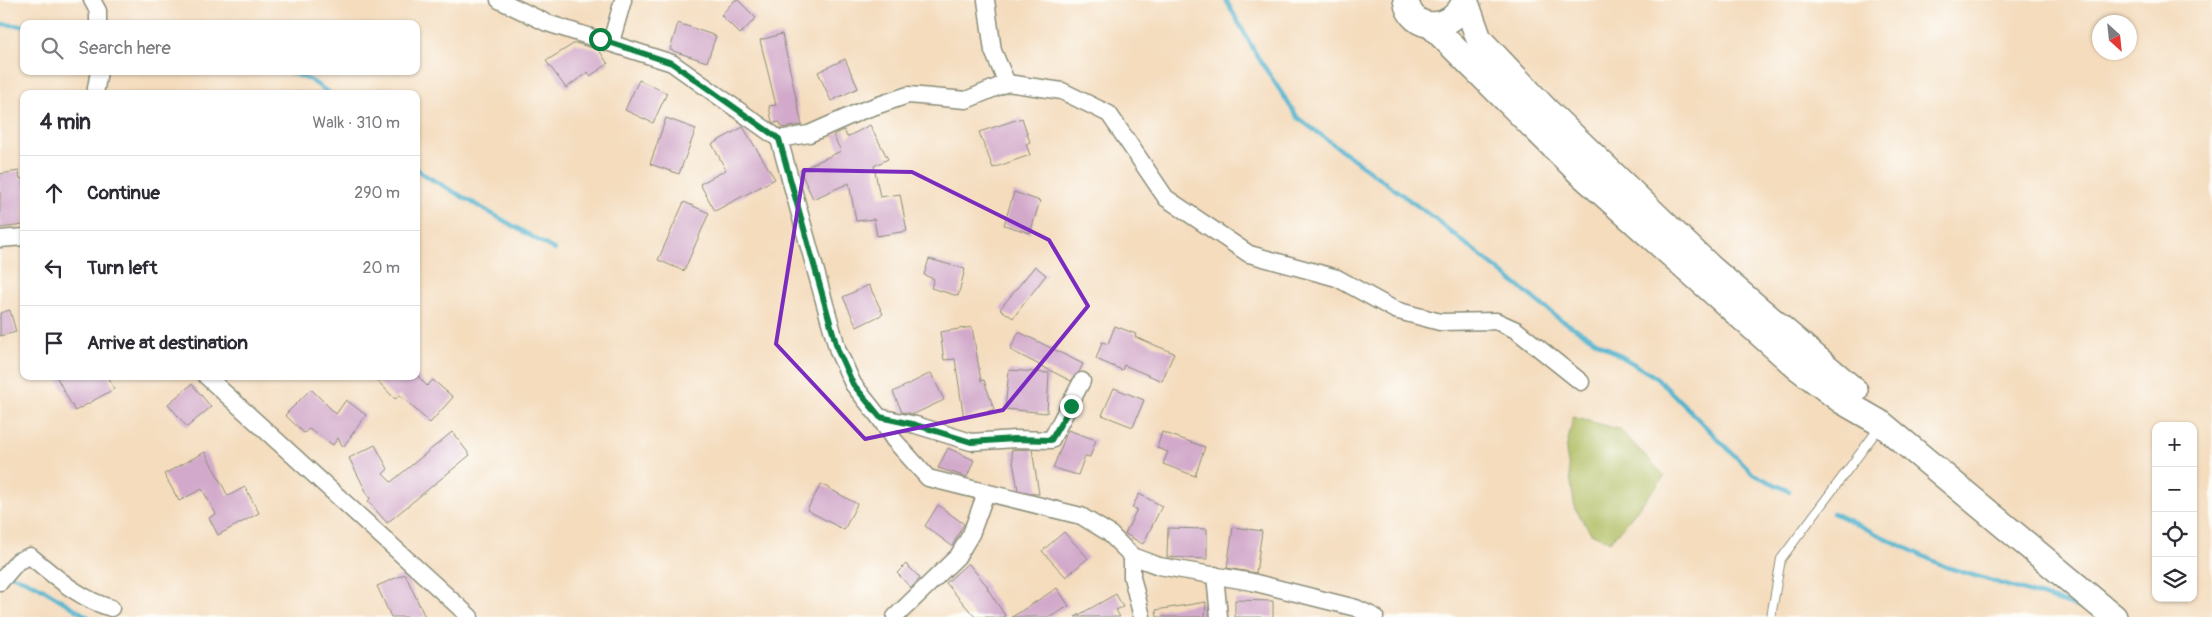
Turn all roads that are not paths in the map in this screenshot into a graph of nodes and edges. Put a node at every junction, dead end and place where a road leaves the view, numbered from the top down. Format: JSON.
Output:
{"nodes":[{"id":1,"x":92,"y":0,"type":"edge"},
{"id":2,"x":499,"y":0,"type":"edge"},
{"id":3,"x":623,"y":0,"type":"edge"},
{"id":4,"x":986,"y":0,"type":"edge"},
{"id":5,"x":1406,"y":0,"type":"edge"},
{"id":6,"x":1465,"y":0,"type":"edge"},
{"id":7,"x":98,"y":20,"type":"edge"},
{"id":8,"x":1431,"y":25,"type":"junction"},
{"id":9,"x":611,"y":42,"type":"junction"},
{"id":10,"x":98,"y":75,"type":"edge"},
{"id":11,"x":1007,"y":82,"type":"junction"},
{"id":12,"x":95,"y":90,"type":"edge"},
{"id":13,"x":779,"y":139,"type":"junction"},
{"id":14,"x":1588,"y":166,"type":"junction"},
{"id":15,"x":20,"y":237,"type":"edge"},
{"id":16,"x":0,"y":239,"type":"edge"},
{"id":17,"x":210,"y":380,"type":"edge"},
{"id":18,"x":1082,"y":381,"type":"dead end"},
{"id":19,"x":1581,"y":382,"type":"dead end"},
{"id":20,"x":880,"y":417,"type":"junction"},
{"id":21,"x":1882,"y":424,"type":"junction"},
{"id":22,"x":986,"y":493,"type":"junction"},
{"id":23,"x":1132,"y":556,"type":"junction"},
{"id":24,"x":1215,"y":575,"type":"junction"},
{"id":25,"x":0,"y":582,"type":"edge"},
{"id":26,"x":111,"y":608,"type":"dead end"},
{"id":27,"x":470,"y":617,"type":"edge"},
{"id":28,"x":894,"y":617,"type":"edge"},
{"id":29,"x":1142,"y":617,"type":"edge"},
{"id":30,"x":1219,"y":617,"type":"edge"},
{"id":31,"x":1375,"y":617,"type":"edge"},
{"id":32,"x":1771,"y":617,"type":"edge"},
{"id":33,"x":2114,"y":617,"type":"edge"}],
"edges":[{"from":1,"to":7,"type":"street"},
{"from":2,"to":9,"type":"street"},
{"from":3,"to":9,"type":"street"},
{"from":4,"to":11,"type":"street"},
{"from":5,"to":8,"type":"main road"},
{"from":6,"to":8,"type":"main road"},
{"from":6,"to":14,"type":"main road"},
{"from":8,"to":14,"type":"main road"},
{"from":9,"to":13,"type":"street"},
{"from":10,"to":12,"type":"street"},
{"from":11,"to":13,"type":"street"},
{"from":11,"to":19,"type":"street"},
{"from":13,"to":20,"type":"street"},
{"from":14,"to":21,"type":"main road"},
{"from":15,"to":16,"type":"street"},
{"from":17,"to":27,"type":"street"},
{"from":18,"to":20,"type":"street"},
{"from":20,"to":22,"type":"street"},
{"from":21,"to":32,"type":"lane"},
{"from":21,"to":33,"type":"main road"},
{"from":22,"to":23,"type":"street"},
{"from":22,"to":28,"type":"street"},
{"from":23,"to":24,"type":"street"},
{"from":23,"to":29,"type":"street"},
{"from":24,"to":30,"type":"street"},
{"from":24,"to":31,"type":"street"},
{"from":25,"to":26,"type":"street"}]}
